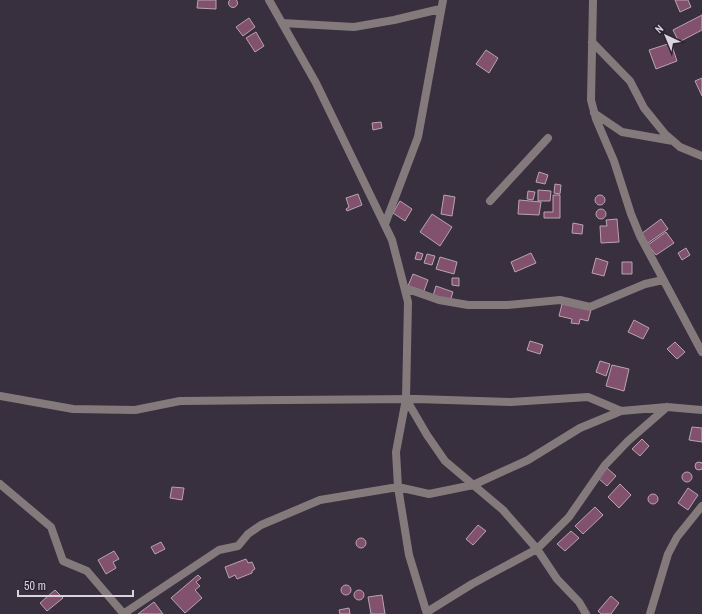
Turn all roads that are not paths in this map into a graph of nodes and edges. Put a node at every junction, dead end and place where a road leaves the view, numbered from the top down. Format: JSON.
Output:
{"nodes":[{"id":1,"x":269,"y":0,"type":"edge"},
{"id":2,"x":443,"y":0,"type":"edge"},
{"id":3,"x":593,"y":0,"type":"edge"},
{"id":4,"x":440,"y":9,"type":"junction"},
{"id":5,"x":282,"y":23,"type":"junction"},
{"id":6,"x":592,"y":42,"type":"junction"},
{"id":7,"x":594,"y":113,"type":"junction"},
{"id":8,"x":548,"y":138,"type":"dead end"},
{"id":9,"x":674,"y":141,"type":"junction"},
{"id":10,"x":702,"y":156,"type":"edge"},
{"id":11,"x":490,"y":201,"type":"dead end"},
{"id":12,"x":386,"y":224,"type":"junction"},
{"id":13,"x":663,"y":280,"type":"junction"},
{"id":14,"x":405,"y":288,"type":"junction"},
{"id":15,"x":702,"y":352,"type":"edge"},
{"id":16,"x":0,"y":396,"type":"edge"},
{"id":17,"x":406,"y":399,"type":"junction"},
{"id":18,"x":666,"y":407,"type":"junction"},
{"id":19,"x":621,"y":410,"type":"junction"},
{"id":20,"x":702,"y":410,"type":"edge"},
{"id":21,"x":0,"y":484,"type":"edge"},
{"id":22,"x":473,"y":485,"type":"junction"},
{"id":23,"x":398,"y":487,"type":"junction"},
{"id":24,"x":702,"y":506,"type":"edge"},
{"id":25,"x":537,"y":549,"type":"junction"},
{"id":26,"x":427,"y":613,"type":"edge"},
{"id":27,"x":123,"y":614,"type":"edge"},
{"id":28,"x":586,"y":614,"type":"edge"},
{"id":29,"x":650,"y":614,"type":"edge"}],
"edges":[{"from":1,"to":5,"type":"street"},
{"from":2,"to":4,"type":"street"},
{"from":3,"to":6,"type":"street"},
{"from":4,"to":5,"type":"street"},
{"from":4,"to":12,"type":"street"},
{"from":5,"to":12,"type":"street"},
{"from":6,"to":7,"type":"street"},
{"from":6,"to":9,"type":"street"},
{"from":7,"to":9,"type":"street"},
{"from":7,"to":13,"type":"street"},
{"from":8,"to":11,"type":"street"},
{"from":9,"to":10,"type":"street"},
{"from":12,"to":14,"type":"street"},
{"from":13,"to":14,"type":"street"},
{"from":13,"to":15,"type":"street"},
{"from":14,"to":17,"type":"street"},
{"from":16,"to":17,"type":"street"},
{"from":17,"to":19,"type":"street"},
{"from":17,"to":22,"type":"street"},
{"from":17,"to":23,"type":"street"},
{"from":18,"to":19,"type":"street"},
{"from":18,"to":20,"type":"street"},
{"from":18,"to":25,"type":"street"},
{"from":19,"to":22,"type":"street"},
{"from":21,"to":27,"type":"street"},
{"from":22,"to":23,"type":"street"},
{"from":22,"to":25,"type":"street"},
{"from":23,"to":26,"type":"street"},
{"from":23,"to":27,"type":"street"},
{"from":24,"to":29,"type":"street"},
{"from":25,"to":26,"type":"street"},
{"from":25,"to":28,"type":"street"}]}
